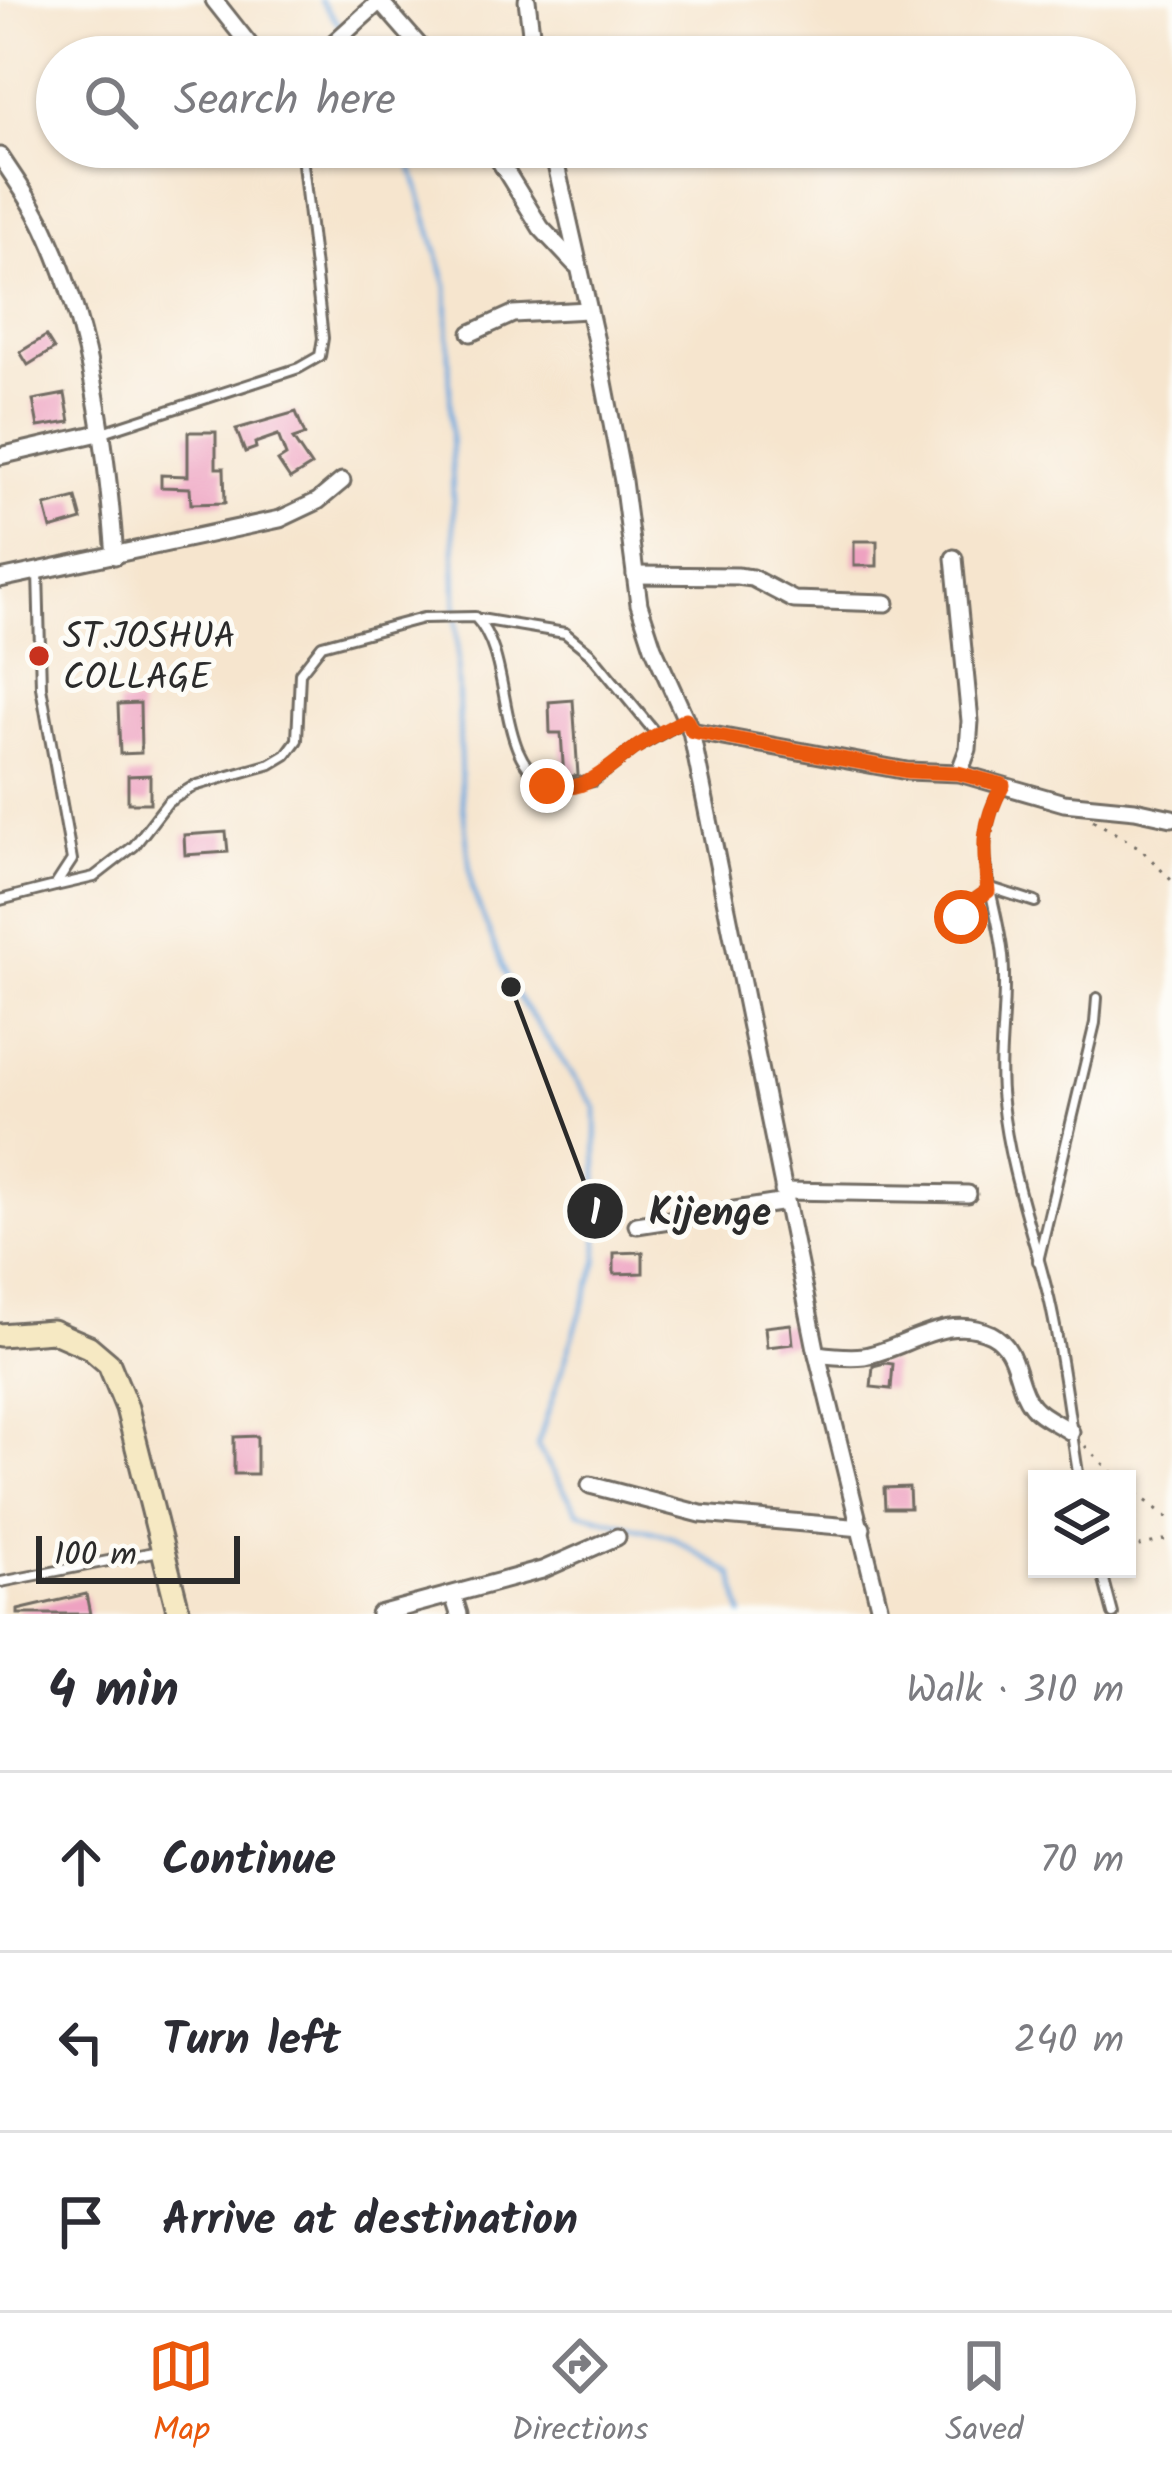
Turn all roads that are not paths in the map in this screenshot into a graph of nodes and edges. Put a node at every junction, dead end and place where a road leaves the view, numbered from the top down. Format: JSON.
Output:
{"nodes":[{"id":1,"x":214,"y":0,"type":"edge"},
{"id":2,"x":527,"y":0,"type":"edge"},
{"id":3,"x":379,"y":1,"type":"edge"},
{"id":4,"x":242,"y":36,"type":"edge"},
{"id":5,"x":338,"y":36,"type":"edge"},
{"id":6,"x":410,"y":36,"type":"edge"},
{"id":7,"x":531,"y":36,"type":"edge"},
{"id":8,"x":0,"y":156,"type":"edge"},
{"id":9,"x":303,"y":168,"type":"edge"},
{"id":10,"x":504,"y":168,"type":"edge"},
{"id":11,"x":556,"y":168,"type":"edge"},
{"id":12,"x":577,"y":266,"type":"junction"},
{"id":13,"x":588,"y":310,"type":"junction"},
{"id":14,"x":471,"y":334,"type":"dead end"},
{"id":15,"x":98,"y":434,"type":"junction"},
{"id":16,"x":0,"y":456,"type":"edge"},
{"id":17,"x":342,"y":481,"type":"dead end"},
{"id":18,"x":115,"y":556,"type":"junction"},
{"id":19,"x":954,"y":558,"type":"dead end"},
{"id":20,"x":38,"y":571,"type":"junction"},
{"id":21,"x":635,"y":574,"type":"junction"},
{"id":22,"x":0,"y":579,"type":"edge"},
{"id":23,"x":886,"y":603,"type":"dead end"},
{"id":24,"x":476,"y":618,"type":"junction"},
{"id":25,"x":688,"y":725,"type":"junction"},
{"id":26,"x":657,"y":736,"type":"junction"},
{"id":27,"x":958,"y":773,"type":"junction"},
{"id":28,"x":1003,"y":785,"type":"junction"},
{"id":29,"x":1172,"y":818,"type":"edge"},
{"id":30,"x":55,"y":886,"type":"junction"},
{"id":31,"x":988,"y":889,"type":"junction"},
{"id":32,"x":0,"y":900,"type":"edge"},
{"id":33,"x":1035,"y":902,"type":"dead end"},
{"id":34,"x":961,"y":917,"type":"dead end"},
{"id":35,"x":1096,"y":998,"type":"dead end"},
{"id":36,"x":968,"y":1194,"type":"dead end"},
{"id":37,"x":785,"y":1197,"type":"junction"},
{"id":38,"x":637,"y":1225,"type":"dead end"},
{"id":39,"x":1037,"y":1263,"type":"junction"},
{"id":40,"x":0,"y":1335,"type":"edge"},
{"id":41,"x":817,"y":1354,"type":"junction"},
{"id":42,"x":1071,"y":1432,"type":"junction"},
{"id":43,"x":1077,"y":1470,"type":"edge"},
{"id":44,"x":590,"y":1486,"type":"dead end"},
{"id":45,"x":862,"y":1528,"type":"junction"},
{"id":46,"x":617,"y":1537,"type":"dead end"},
{"id":47,"x":161,"y":1551,"type":"junction"},
{"id":48,"x":1103,"y":1578,"type":"edge"},
{"id":49,"x":1,"y":1582,"type":"edge"},
{"id":50,"x":453,"y":1595,"type":"junction"},
{"id":51,"x":178,"y":1614,"type":"edge"},
{"id":52,"x":379,"y":1614,"type":"edge"},
{"id":53,"x":459,"y":1614,"type":"edge"},
{"id":54,"x":881,"y":1614,"type":"edge"},
{"id":55,"x":1113,"y":1614,"type":"edge"}],
"edges":[{"from":1,"to":4,"type":"street"},
{"from":2,"to":7,"type":"street"},
{"from":3,"to":5,"type":"street"},
{"from":3,"to":6,"type":"street"},
{"from":8,"to":15,"type":"street"},
{"from":9,"to":15,"type":"lane"},
{"from":10,"to":12,"type":"street"},
{"from":11,"to":12,"type":"street"},
{"from":12,"to":13,"type":"street"},
{"from":13,"to":14,"type":"street"},
{"from":13,"to":21,"type":"street"},
{"from":15,"to":16,"type":"street"},
{"from":15,"to":18,"type":"street"},
{"from":17,"to":18,"type":"street"},
{"from":18,"to":20,"type":"street"},
{"from":19,"to":27,"type":"street"},
{"from":20,"to":22,"type":"street"},
{"from":20,"to":30,"type":"lane"},
{"from":21,"to":23,"type":"street"},
{"from":21,"to":25,"type":"street"},
{"from":24,"to":26,"type":"lane"},
{"from":24,"to":26,"type":"lane"},
{"from":24,"to":30,"type":"lane"},
{"from":25,"to":26,"type":"lane"},
{"from":25,"to":27,"type":"street"},
{"from":25,"to":37,"type":"street"},
{"from":27,"to":28,"type":"street"},
{"from":28,"to":29,"type":"street"},
{"from":28,"to":31,"type":"lane"},
{"from":30,"to":32,"type":"lane"},
{"from":31,"to":33,"type":"lane"},
{"from":31,"to":34,"type":"lane"},
{"from":31,"to":39,"type":"lane"},
{"from":35,"to":39,"type":"lane"},
{"from":36,"to":37,"type":"street"},
{"from":37,"to":38,"type":"street"},
{"from":37,"to":41,"type":"street"},
{"from":39,"to":42,"type":"lane"},
{"from":40,"to":47,"type":"street"},
{"from":41,"to":42,"type":"street"},
{"from":41,"to":45,"type":"street"},
{"from":42,"to":43,"type":"lane"},
{"from":44,"to":45,"type":"street"},
{"from":45,"to":54,"type":"street"},
{"from":46,"to":50,"type":"street"},
{"from":47,"to":49,"type":"lane"},
{"from":47,"to":51,"type":"street"},
{"from":48,"to":55,"type":"lane"},
{"from":50,"to":52,"type":"street"},
{"from":50,"to":53,"type":"street"}]}
